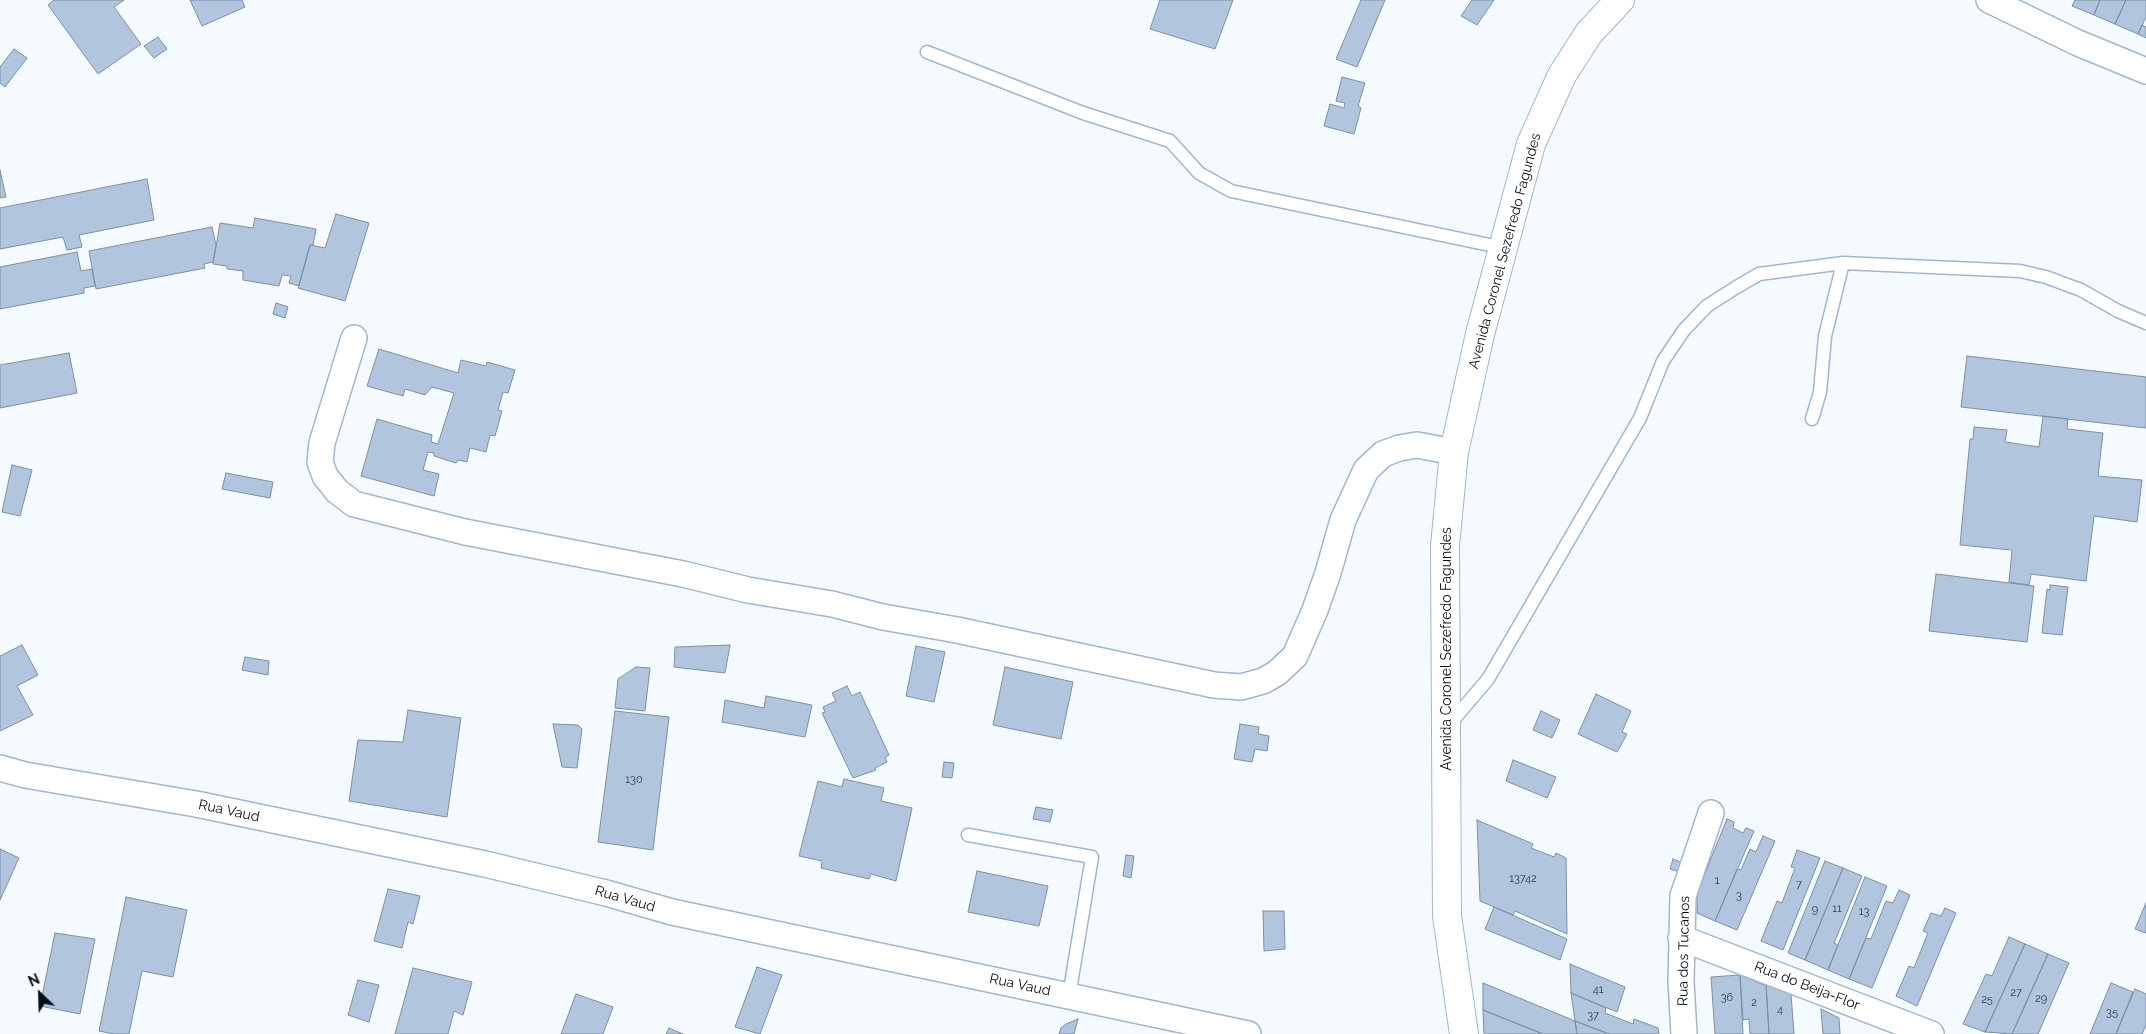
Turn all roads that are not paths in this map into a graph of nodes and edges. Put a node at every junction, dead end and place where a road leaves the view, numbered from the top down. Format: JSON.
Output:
{"nodes":[{"id":1,"x":1620,"y":0,"type":"edge"},
{"id":2,"x":1989,"y":0,"type":"edge"},
{"id":3,"x":927,"y":52,"type":"dead end"},
{"id":4,"x":2146,"y":71,"type":"edge"},
{"id":5,"x":1504,"y":248,"type":"junction"},
{"id":6,"x":1843,"y":264,"type":"junction"},
{"id":7,"x":2146,"y":323,"type":"edge"},
{"id":8,"x":354,"y":338,"type":"dead end"},
{"id":9,"x":1812,"y":419,"type":"dead end"},
{"id":10,"x":1454,"y":452,"type":"junction"},
{"id":11,"x":1446,"y":729,"type":"junction"},
{"id":12,"x":0,"y":768,"type":"edge"},
{"id":13,"x":1711,"y":812,"type":"dead end"},
{"id":14,"x":968,"y":835,"type":"dead end"},
{"id":15,"x":1681,"y":938,"type":"junction"},
{"id":16,"x":1069,"y":996,"type":"junction"},
{"id":17,"x":1920,"y":1032,"type":"edge"},
{"id":18,"x":1248,"y":1034,"type":"edge"},
{"id":19,"x":1464,"y":1034,"type":"edge"},
{"id":20,"x":1684,"y":1034,"type":"edge"}],
"edges":[{"from":1,"to":5,"type":"main road","name":"Avenida Coronel Sezefredo Fagundes"},
{"from":2,"to":4,"type":"street"},
{"from":3,"to":5,"type":"lane"},
{"from":5,"to":10,"type":"main road","name":"Avenida Coronel Sezefredo Fagundes"},
{"from":6,"to":7,"type":"lane"},
{"from":6,"to":9,"type":"lane"},
{"from":6,"to":11,"type":"lane"},
{"from":8,"to":10,"type":"street"},
{"from":10,"to":11,"type":"main road","name":"Avenida Coronel Sezefredo Fagundes"},
{"from":11,"to":19,"type":"main road","name":"Avenida Coronel Sezefredo Fagundes"},
{"from":12,"to":16,"type":"street","name":"Rua Vaud"},
{"from":13,"to":15,"type":"street","name":"Rua dos Tucanos"},
{"from":14,"to":16,"type":"lane"},
{"from":15,"to":17,"type":"street","name":"Rua do Beija-Flor"},
{"from":15,"to":20,"type":"street","name":"Rua dos Tucanos"},
{"from":16,"to":18,"type":"street","name":"Rua Vaud"}]}
